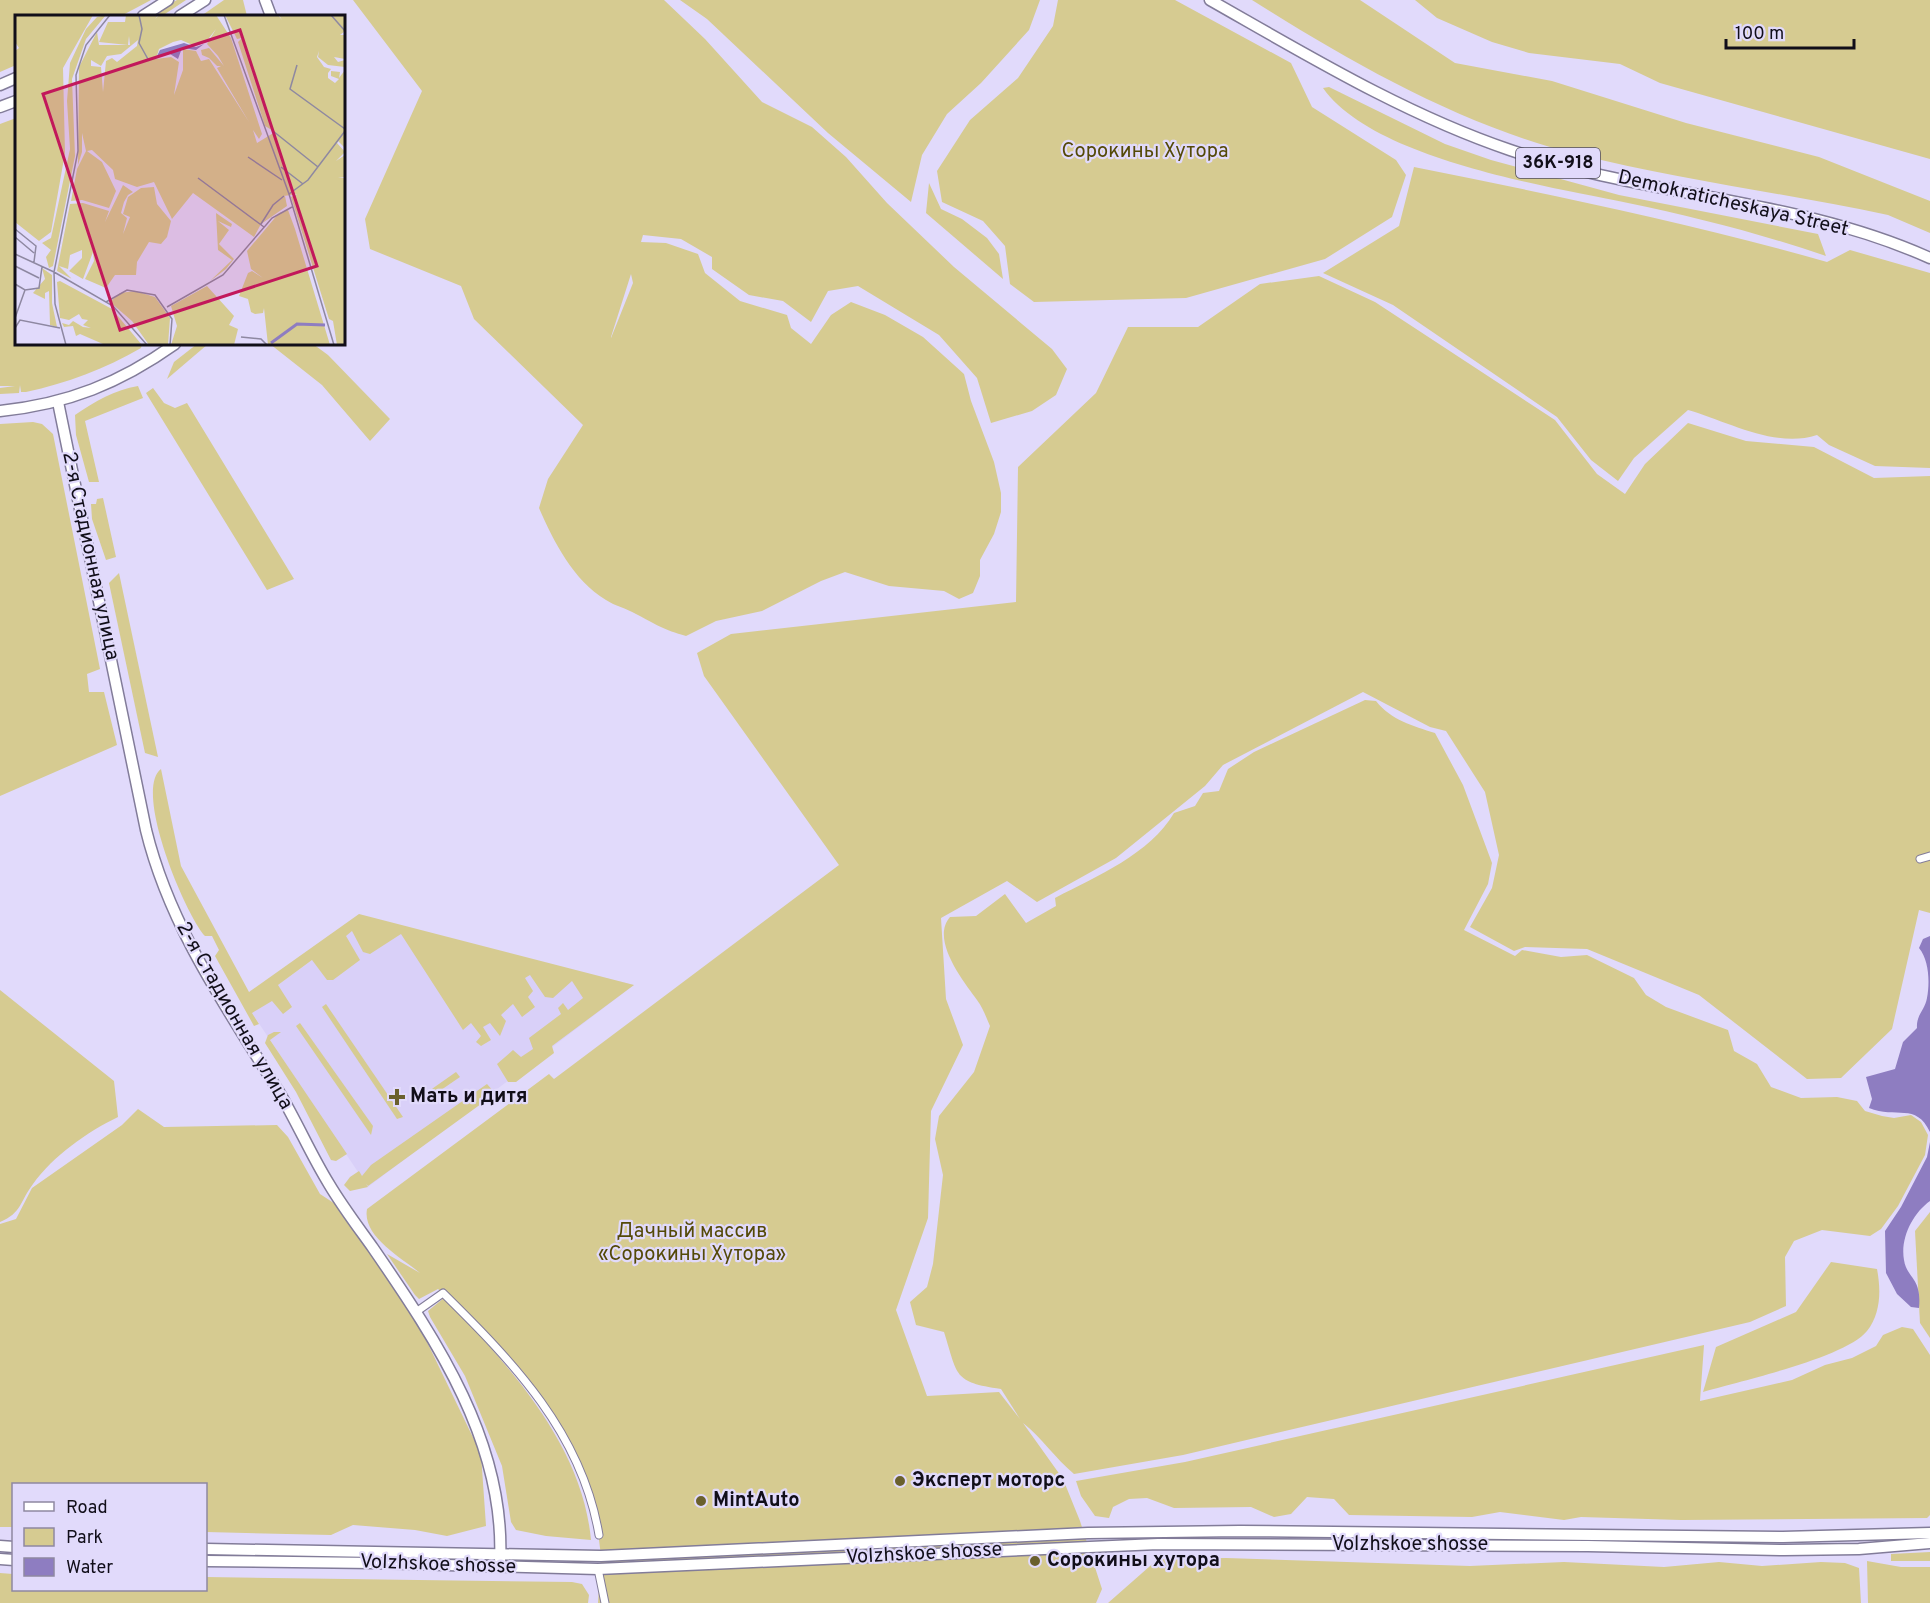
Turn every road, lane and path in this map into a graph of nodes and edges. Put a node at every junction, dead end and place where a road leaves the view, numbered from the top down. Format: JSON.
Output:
{"nodes":[{"id":1,"x":168,"y":0,"type":"edge"},
{"id":2,"x":205,"y":0,"type":"edge"},
{"id":3,"x":265,"y":0,"type":"edge"},
{"id":4,"x":1210,"y":0,"type":"edge"},
{"id":5,"x":145,"y":15,"type":"edge"},
{"id":6,"x":182,"y":15,"type":"edge"},
{"id":7,"x":271,"y":15,"type":"edge"},
{"id":8,"x":15,"y":78,"type":"edge"},
{"id":9,"x":0,"y":85,"type":"edge"},
{"id":10,"x":15,"y":101,"type":"edge"},
{"id":11,"x":0,"y":107,"type":"edge"},
{"id":12,"x":1930,"y":258,"type":"edge"},
{"id":13,"x":174,"y":345,"type":"edge"},
{"id":14,"x":58,"y":402,"type":"junction"},
{"id":15,"x":0,"y":411,"type":"edge"},
{"id":16,"x":1930,"y":856,"type":"edge"},
{"id":17,"x":1920,"y":859,"type":"dead end"},
{"id":18,"x":416,"y":1312,"type":"junction"},
{"id":19,"x":1930,"y":1533,"type":"edge"},
{"id":20,"x":599,"y":1535,"type":"dead end"},
{"id":21,"x":1592,"y":1535,"type":"junction"},
{"id":22,"x":1930,"y":1543,"type":"edge"},
{"id":23,"x":1588,"y":1546,"type":"junction"},
{"id":24,"x":207,"y":1549,"type":"edge"},
{"id":25,"x":500,"y":1553,"type":"junction"},
{"id":26,"x":207,"y":1561,"type":"edge"},
{"id":27,"x":499,"y":1567,"type":"junction"},
{"id":28,"x":598,"y":1569,"type":"junction"},
{"id":29,"x":605,"y":1603,"type":"edge"}],
"edges":[{"from":1,"to":5,"type":"main road"},
{"from":2,"to":6,"type":"main road"},
{"from":3,"to":7,"type":"main road"},
{"from":4,"to":12,"type":"main road","name":"Demokraticheskaya Street","number":"36К-918"},
{"from":8,"to":9,"type":"main road"},
{"from":10,"to":11,"type":"main road"},
{"from":13,"to":14,"type":"main road"},
{"from":14,"to":15,"type":"main road"},
{"from":14,"to":18,"type":"main road","name":"2-я Стадионная улица"},
{"from":16,"to":17,"type":"street"},
{"from":18,"to":20,"type":"street"},
{"from":18,"to":25,"type":"main road","name":"2-я Стадионная улица"},
{"from":19,"to":21,"type":"main road","name":"Volzhskoe shosse"},
{"from":21,"to":23,"type":"street"},
{"from":21,"to":25,"type":"main road","name":"Volzhskoe shosse"},
{"from":22,"to":23,"type":"main road","name":"Volzhskoe shosse"},
{"from":23,"to":28,"type":"main road","name":"Volzhskoe shosse"},
{"from":24,"to":25,"type":"main road","name":"Volzhskoe shosse"},
{"from":25,"to":27,"type":"main road","name":"2-я Стадионная улица"},
{"from":26,"to":27,"type":"main road","name":"Volzhskoe shosse"},
{"from":27,"to":28,"type":"main road","name":"Volzhskoe shosse"},
{"from":28,"to":29,"type":"street"}]}
